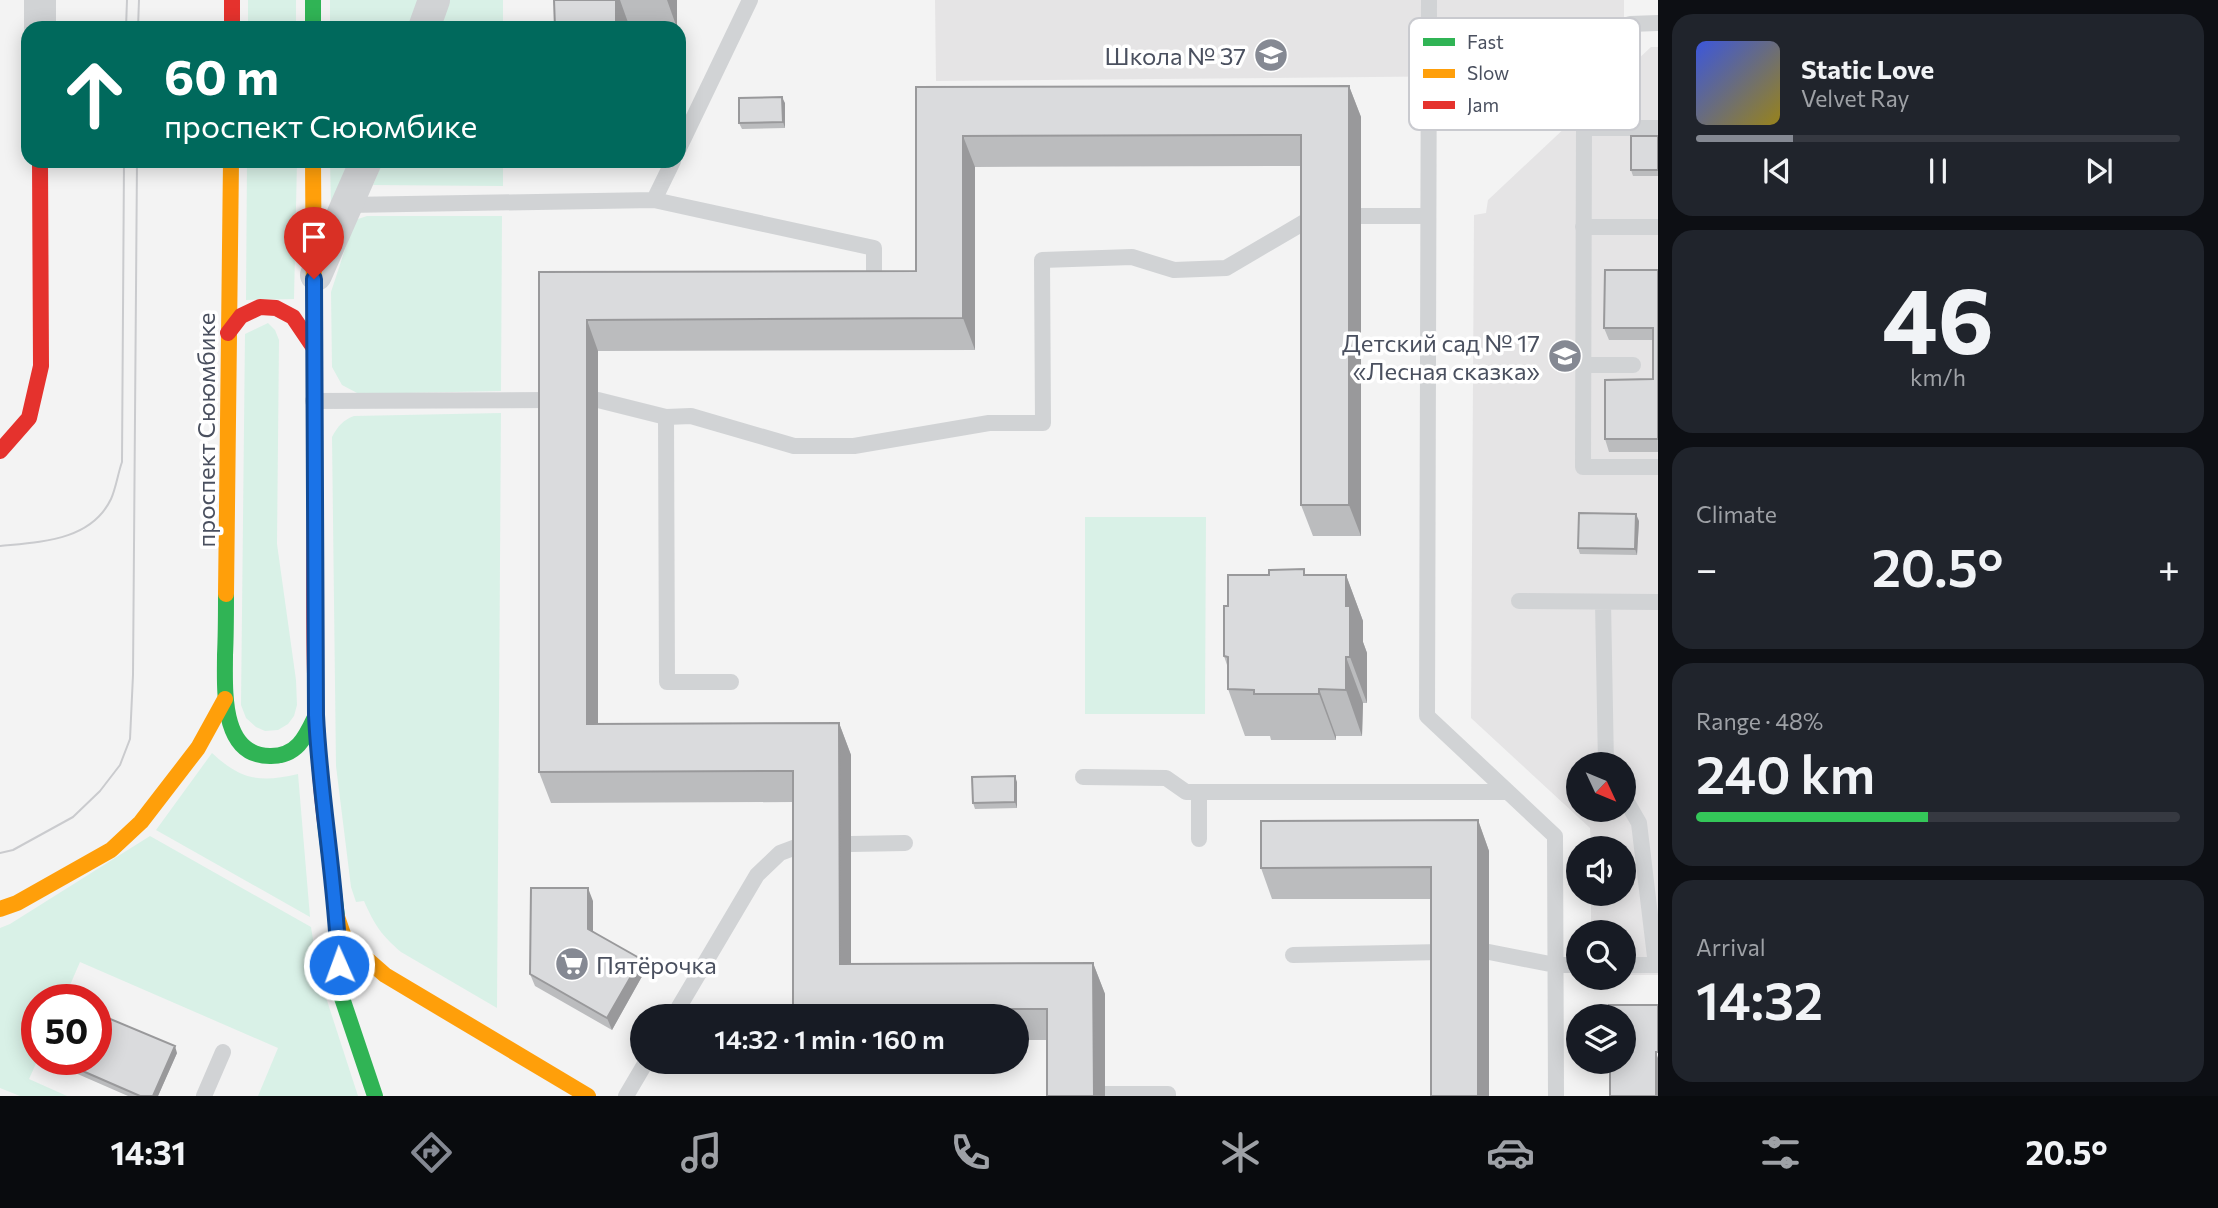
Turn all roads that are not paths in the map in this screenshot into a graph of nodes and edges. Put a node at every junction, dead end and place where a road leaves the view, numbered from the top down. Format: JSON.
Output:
{"nodes":[{"id":1,"x":40,"y":0,"type":"edge"},
{"id":2,"x":232,"y":0,"type":"edge"},
{"id":3,"x":313,"y":0,"type":"edge"},
{"id":4,"x":435,"y":0,"type":"edge"},
{"id":5,"x":750,"y":0,"type":"edge"},
{"id":6,"x":1429,"y":0,"type":"edge"},
{"id":7,"x":1429,"y":18,"type":"edge"},
{"id":8,"x":40,"y":21,"type":"edge"},
{"id":9,"x":232,"y":21,"type":"edge"},
{"id":10,"x":313,"y":21,"type":"edge"},
{"id":11,"x":427,"y":21,"type":"edge"},
{"id":12,"x":1640,"y":23,"type":"edge"},
{"id":13,"x":1658,"y":23,"type":"edge"},
{"id":14,"x":1640,"y":128,"type":"edge"},
{"id":15,"x":1658,"y":128,"type":"edge"},
{"id":16,"x":1428,"y":130,"type":"edge"},
{"id":17,"x":1584,"y":130,"type":"edge"},
{"id":18,"x":686,"y":133,"type":"edge"},
{"id":19,"x":40,"y":168,"type":"edge"},
{"id":20,"x":231,"y":168,"type":"edge"},
{"id":21,"x":313,"y":168,"type":"edge"},
{"id":22,"x":363,"y":168,"type":"edge"},
{"id":23,"x":670,"y":168,"type":"edge"},
{"id":24,"x":654,"y":200,"type":"junction"},
{"id":25,"x":348,"y":205,"type":"junction"},
{"id":26,"x":1361,"y":216,"type":"dead end"},
{"id":27,"x":1428,"y":216,"type":"junction"},
{"id":28,"x":1313,"y":217,"type":"edge"},
{"id":29,"x":1583,"y":227,"type":"junction"},
{"id":30,"x":1658,"y":227,"type":"edge"},
{"id":31,"x":314,"y":279,"type":"junction"},
{"id":32,"x":874,"y":282,"type":"edge"},
{"id":33,"x":228,"y":333,"type":"junction"},
{"id":34,"x":314,"y":348,"type":"junction"},
{"id":35,"x":1583,"y":365,"type":"junction"},
{"id":36,"x":1633,"y":365,"type":"dead end"},
{"id":37,"x":550,"y":400,"type":"edge"},
{"id":38,"x":598,"y":400,"type":"dead end"},
{"id":39,"x":313,"y":401,"type":"junction"},
{"id":40,"x":666,"y":417,"type":"junction"},
{"id":41,"x":0,"y":451,"type":"edge"},
{"id":42,"x":1658,"y":467,"type":"edge"},
{"id":43,"x":1518,"y":601,"type":"dead end"},
{"id":44,"x":1603,"y":601,"type":"junction"},
{"id":45,"x":1658,"y":602,"type":"edge"},
{"id":46,"x":731,"y":682,"type":"dead end"},
{"id":47,"x":225,"y":699,"type":"junction"},
{"id":48,"x":316,"y":715,"type":"junction"},
{"id":49,"x":1606,"y":752,"type":"edge"},
{"id":50,"x":1083,"y":777,"type":"dead end"},
{"id":51,"x":1508,"y":792,"type":"junction"},
{"id":52,"x":1199,"y":793,"type":"junction"},
{"id":53,"x":1636,"y":819,"type":"edge"},
{"id":54,"x":1199,"y":839,"type":"dead end"},
{"id":55,"x":905,"y":843,"type":"dead end"},
{"id":56,"x":804,"y":844,"type":"edge"},
{"id":57,"x":851,"y":844,"type":"dead end"},
{"id":58,"x":0,"y":909,"type":"edge"},
{"id":59,"x":337,"y":917,"type":"junction"},
{"id":60,"x":1442,"y":952,"type":"edge"},
{"id":61,"x":1489,"y":952,"type":"dead end"},
{"id":62,"x":1293,"y":955,"type":"dead end"},
{"id":63,"x":1555,"y":965,"type":"junction"},
{"id":64,"x":1566,"y":965,"type":"edge"},
{"id":65,"x":1636,"y":965,"type":"edge"},
{"id":66,"x":1657,"y":965,"type":"edge"},
{"id":67,"x":681,"y":1004,"type":"edge"},
{"id":68,"x":223,"y":1052,"type":"dead end"},
{"id":69,"x":639,"y":1074,"type":"edge"},
{"id":70,"x":1105,"y":1094,"type":"dead end"},
{"id":71,"x":204,"y":1096,"type":"edge"},
{"id":72,"x":375,"y":1096,"type":"edge"},
{"id":73,"x":588,"y":1096,"type":"edge"},
{"id":74,"x":626,"y":1096,"type":"edge"},
{"id":75,"x":1168,"y":1096,"type":"edge"},
{"id":76,"x":1556,"y":1096,"type":"edge"}],
"edges":[{"from":1,"to":8,"type":"street"},
{"from":2,"to":9,"type":"main road"},
{"from":3,"to":10,"type":"main road"},
{"from":4,"to":11,"type":"street"},
{"from":5,"to":18,"type":"lane"},
{"from":6,"to":7,"type":"lane"},
{"from":12,"to":13,"type":"lane"},
{"from":14,"to":15,"type":"lane"},
{"from":16,"to":27,"type":"lane"},
{"from":17,"to":29,"type":"lane"},
{"from":19,"to":41,"type":"main road"},
{"from":20,"to":33,"type":"main road","name":"проспект Сююмбике"},
{"from":21,"to":31,"type":"main road"},
{"from":22,"to":25,"type":"street"},
{"from":23,"to":24,"type":"lane"},
{"from":24,"to":25,"type":"lane"},
{"from":24,"to":32,"type":"lane"},
{"from":25,"to":31,"type":"street"},
{"from":26,"to":27,"type":"lane"},
{"from":27,"to":51,"type":"lane"},
{"from":28,"to":40,"type":"lane"},
{"from":29,"to":30,"type":"lane"},
{"from":29,"to":35,"type":"lane"},
{"from":31,"to":34,"type":"main road"},
{"from":33,"to":34,"type":"main road"},
{"from":33,"to":47,"type":"main road","name":"проспект Сююмбике"},
{"from":34,"to":39,"type":"main road"},
{"from":35,"to":36,"type":"lane"},
{"from":35,"to":42,"type":"lane"},
{"from":37,"to":39,"type":"lane"},
{"from":38,"to":40,"type":"lane"},
{"from":39,"to":48,"type":"main road"},
{"from":40,"to":46,"type":"lane"},
{"from":43,"to":44,"type":"lane"},
{"from":44,"to":45,"type":"lane"},
{"from":44,"to":49,"type":"lane"},
{"from":47,"to":48,"type":"main road"},
{"from":47,"to":58,"type":"main road"},
{"from":48,"to":59,"type":"main road"},
{"from":50,"to":52,"type":"lane"},
{"from":51,"to":52,"type":"lane"},
{"from":51,"to":63,"type":"lane"},
{"from":52,"to":54,"type":"lane"},
{"from":53,"to":66,"type":"lane"},
{"from":55,"to":57,"type":"lane"},
{"from":56,"to":67,"type":"lane"},
{"from":59,"to":72,"type":"main road"},
{"from":59,"to":73,"type":"main road"},
{"from":60,"to":62,"type":"lane"},
{"from":61,"to":63,"type":"lane"},
{"from":63,"to":64,"type":"lane"},
{"from":63,"to":76,"type":"lane"},
{"from":65,"to":66,"type":"lane"},
{"from":68,"to":71,"type":"lane"},
{"from":69,"to":74,"type":"lane"},
{"from":70,"to":75,"type":"lane"}]}
